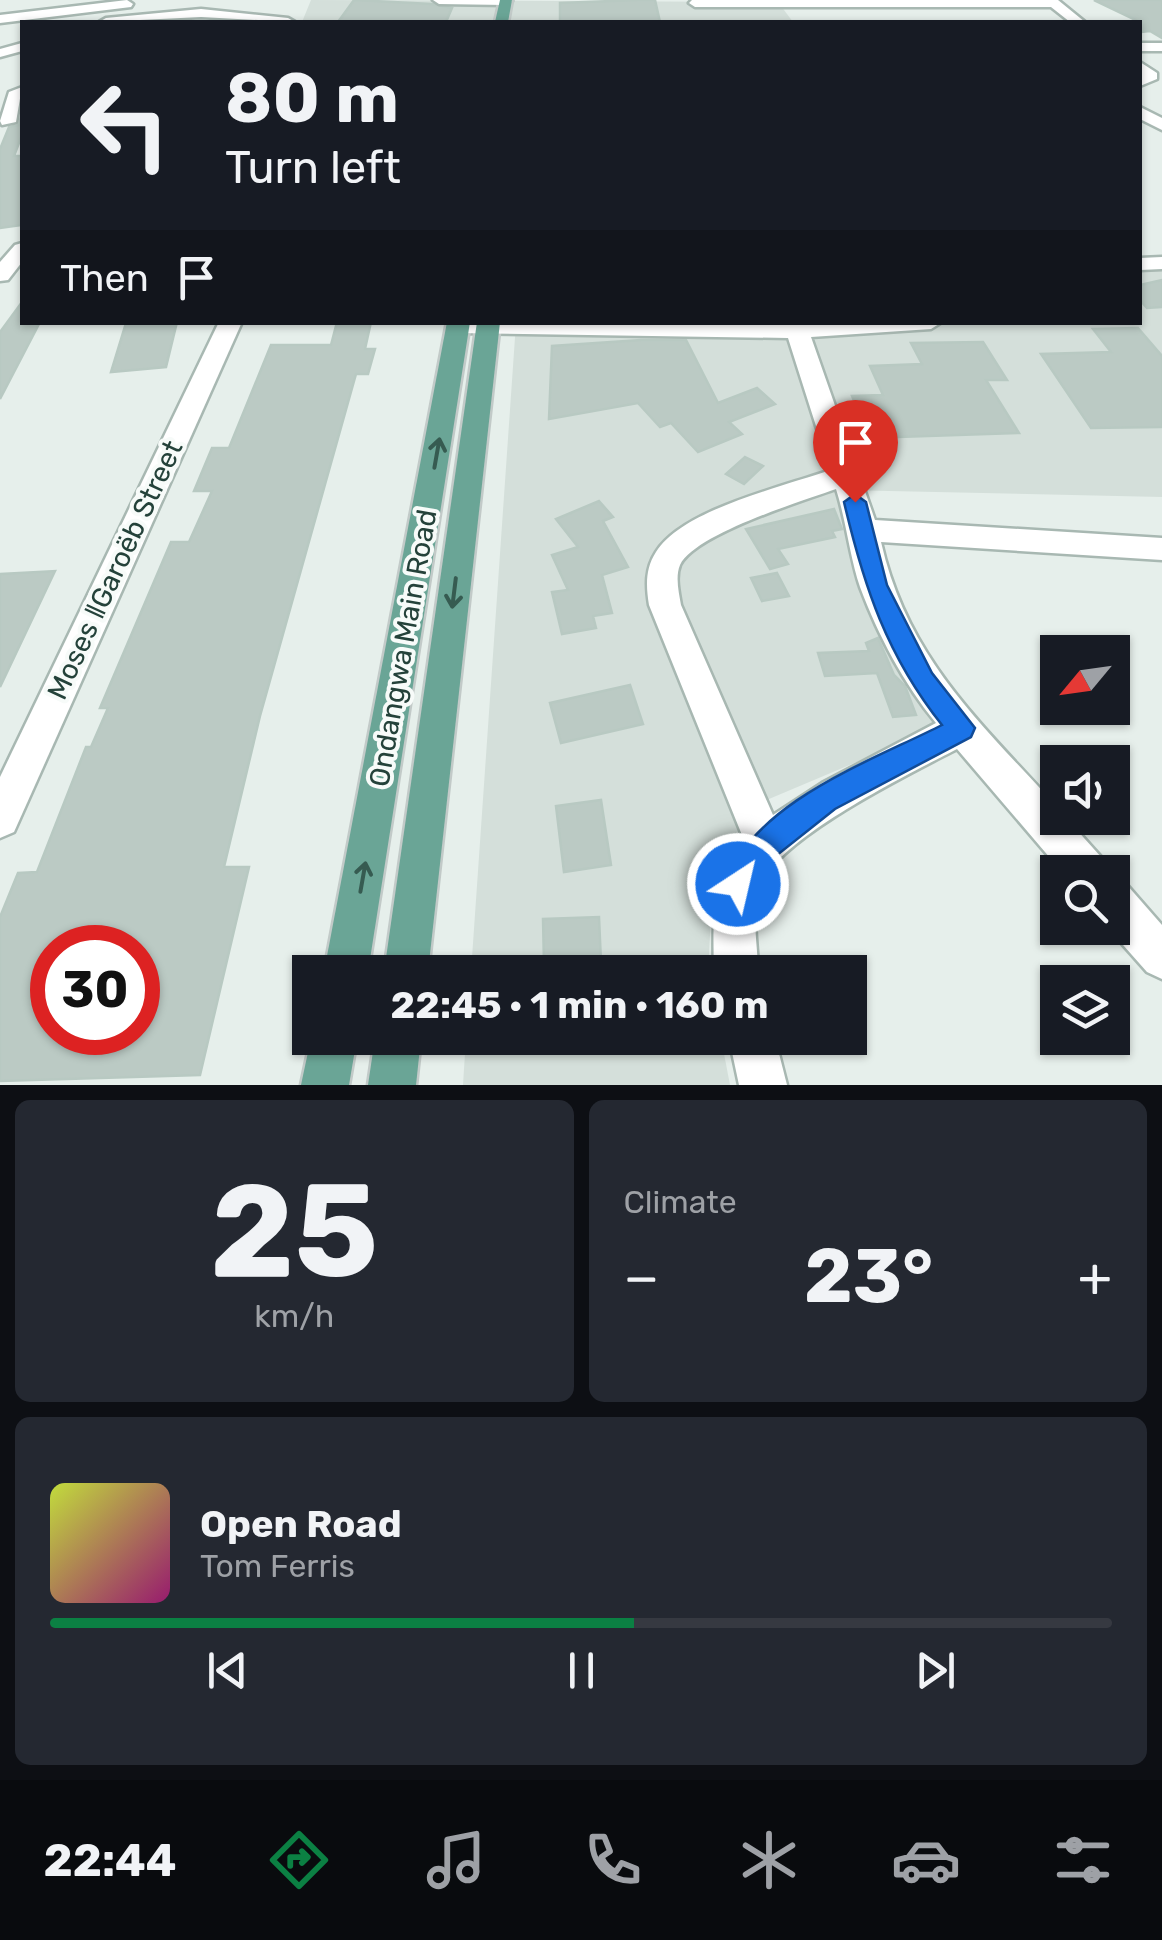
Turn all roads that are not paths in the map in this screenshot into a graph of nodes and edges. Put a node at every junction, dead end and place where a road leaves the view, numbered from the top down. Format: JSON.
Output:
{"nodes":[{"id":1,"x":439,"y":0,"type":"edge"},
{"id":2,"x":481,"y":0,"type":"edge"},
{"id":3,"x":506,"y":0,"type":"edge"},
{"id":4,"x":695,"y":1,"type":"edge"},
{"id":5,"x":813,"y":1,"type":"edge"},
{"id":6,"x":935,"y":1,"type":"edge"},
{"id":7,"x":1052,"y":2,"type":"edge"},
{"id":8,"x":137,"y":3,"type":"dead end"},
{"id":9,"x":103,"y":18,"type":"edge"},
{"id":10,"x":0,"y":19,"type":"edge"},
{"id":11,"x":151,"y":20,"type":"edge"},
{"id":12,"x":270,"y":20,"type":"edge"},
{"id":13,"x":1075,"y":20,"type":"edge"},
{"id":14,"x":20,"y":93,"type":"edge"},
{"id":15,"x":10,"y":122,"type":"edge"},
{"id":16,"x":20,"y":251,"type":"edge"},
{"id":17,"x":0,"y":275,"type":"edge"},
{"id":18,"x":230,"y":325,"type":"edge"},
{"id":19,"x":474,"y":325,"type":"edge"},
{"id":20,"x":881,"y":325,"type":"edge"},
{"id":21,"x":636,"y":326,"type":"edge"},
{"id":22,"x":797,"y":330,"type":"junction"},
{"id":23,"x":846,"y":475,"type":"junction"},
{"id":24,"x":864,"y":530,"type":"junction"},
{"id":25,"x":1162,"y":549,"type":"edge"},
{"id":26,"x":962,"y":728,"type":"junction"},
{"id":27,"x":0,"y":818,"type":"edge"},
{"id":28,"x":766,"y":844,"type":"junction"},
{"id":29,"x":1073,"y":855,"type":"edge"},
{"id":30,"x":1130,"y":921,"type":"edge"},
{"id":31,"x":349,"y":955,"type":"edge"},
{"id":32,"x":408,"y":955,"type":"edge"},
{"id":33,"x":736,"y":955,"type":"edge"},
{"id":34,"x":1162,"y":957,"type":"edge"},
{"id":35,"x":331,"y":1055,"type":"edge"},
{"id":36,"x":396,"y":1055,"type":"edge"},
{"id":37,"x":756,"y":1055,"type":"edge"},
{"id":38,"x":325,"y":1085,"type":"edge"},
{"id":39,"x":392,"y":1085,"type":"edge"},
{"id":40,"x":762,"y":1085,"type":"edge"}],
"edges":[{"from":1,"to":2,"type":"street"},
{"from":2,"to":3,"type":"street"},
{"from":4,"to":5,"type":"street"},
{"from":5,"to":6,"type":"street"},
{"from":6,"to":7,"type":"street"},
{"from":7,"to":13,"type":"street"},
{"from":8,"to":9,"type":"street"},
{"from":9,"to":10,"type":"street"},
{"from":9,"to":11,"type":"street"},
{"from":11,"to":12,"type":"street"},
{"from":14,"to":15,"type":"street"},
{"from":16,"to":17,"type":"street"},
{"from":18,"to":27,"type":"street","name":"Moses ǁGaroëb Street"},
{"from":19,"to":21,"type":"street"},
{"from":31,"to":19,"type":"main road","name":"Ondangwa Main Road","one_way":true},
{"from":19,"to":32,"type":"main road","name":"Ondangwa Main Road","one_way":true},
{"from":20,"to":22,"type":"street"},
{"from":21,"to":22,"type":"street"},
{"from":22,"to":23,"type":"street"},
{"from":23,"to":24,"type":"street"},
{"from":23,"to":28,"type":"street"},
{"from":24,"to":25,"type":"street"},
{"from":24,"to":26,"type":"street"},
{"from":26,"to":28,"type":"street"},
{"from":26,"to":29,"type":"street"},
{"from":28,"to":33,"type":"street"},
{"from":30,"to":34,"type":"street"},
{"from":35,"to":38,"type":"main road"},
{"from":36,"to":39,"type":"main road"},
{"from":37,"to":40,"type":"street"}]}
